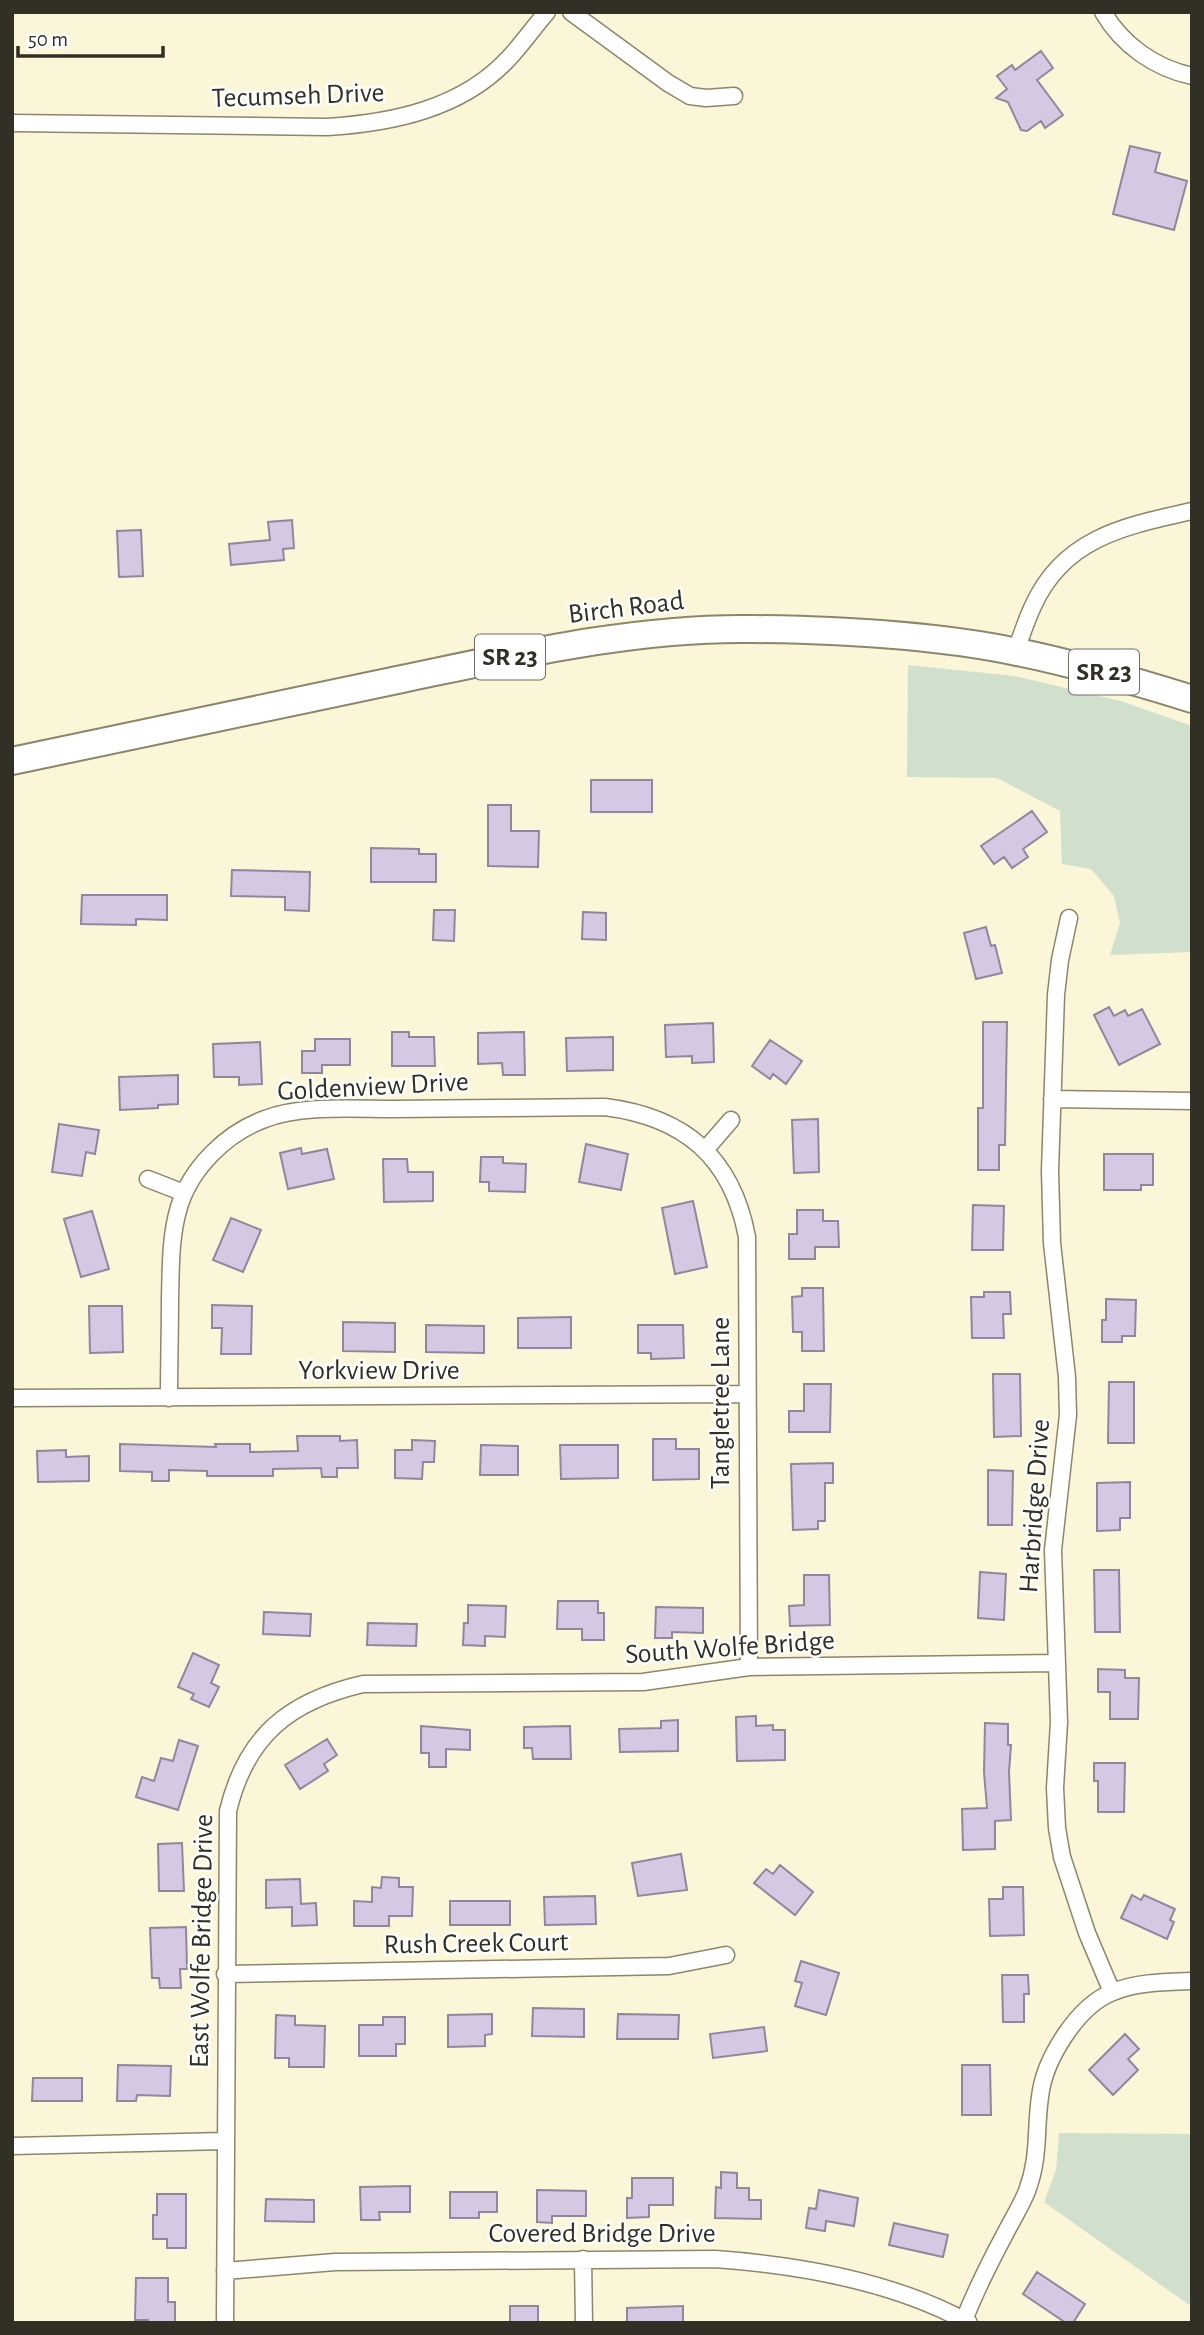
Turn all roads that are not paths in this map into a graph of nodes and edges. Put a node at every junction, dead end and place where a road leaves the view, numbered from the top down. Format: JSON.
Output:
{"nodes":[{"id":1,"x":547,"y":12,"type":"edge"},
{"id":2,"x":571,"y":12,"type":"edge"},
{"id":3,"x":1103,"y":12,"type":"edge"},
{"id":4,"x":1192,"y":76,"type":"edge"},
{"id":5,"x":734,"y":96,"type":"dead end"},
{"id":6,"x":12,"y":122,"type":"edge"},
{"id":7,"x":1192,"y":512,"type":"edge"},
{"id":8,"x":1016,"y":651,"type":"junction"},
{"id":9,"x":1192,"y":699,"type":"edge"},
{"id":10,"x":12,"y":761,"type":"edge"},
{"id":11,"x":1069,"y":918,"type":"dead end"},
{"id":12,"x":1052,"y":1100,"type":"junction"},
{"id":13,"x":1192,"y":1101,"type":"edge"},
{"id":14,"x":512,"y":1108,"type":"joint"},
{"id":15,"x":731,"y":1120,"type":"dead end"},
{"id":16,"x":705,"y":1150,"type":"junction"},
{"id":17,"x":148,"y":1179,"type":"dead end"},
{"id":18,"x":184,"y":1193,"type":"junction"},
{"id":19,"x":747,"y":1394,"type":"junction"},
{"id":20,"x":12,"y":1398,"type":"edge"},
{"id":21,"x":169,"y":1398,"type":"junction"},
{"id":22,"x":1057,"y":1663,"type":"junction"},
{"id":23,"x":749,"y":1667,"type":"junction"},
{"id":24,"x":448,"y":1683,"type":"joint"},
{"id":25,"x":726,"y":1955,"type":"dead end"},
{"id":26,"x":225,"y":1974,"type":"junction"},
{"id":27,"x":1192,"y":1981,"type":"edge"},
{"id":28,"x":1112,"y":1992,"type":"junction"},
{"id":29,"x":225,"y":2141,"type":"junction"},
{"id":30,"x":12,"y":2146,"type":"edge"},
{"id":31,"x":583,"y":2259,"type":"junction"},
{"id":32,"x":225,"y":2271,"type":"junction"},
{"id":33,"x":967,"y":2321,"type":"edge"},
{"id":34,"x":225,"y":2323,"type":"edge"},
{"id":35,"x":584,"y":2323,"type":"edge"}],
"edges":[{"from":1,"to":6,"type":"street","name":"Tecumseh Drive"},
{"from":2,"to":5,"type":"street"},
{"from":3,"to":4,"type":"street"},
{"from":7,"to":8,"type":"street"},
{"from":8,"to":9,"type":"main road","number":"SR 23"},
{"from":8,"to":10,"type":"main road","name":"Birch Road","number":"SR 23"},
{"from":11,"to":12,"type":"street","name":"Harbridge Drive"},
{"from":12,"to":13,"type":"street"},
{"from":12,"to":22,"type":"street","name":"Harbridge Drive"},
{"from":14,"to":16,"type":"street","name":"Tangletree Lane"},
{"from":14,"to":18,"type":"street","name":"Goldenview Drive"},
{"from":15,"to":16,"type":"street"},
{"from":16,"to":19,"type":"street","name":"Tangletree Lane"},
{"from":17,"to":18,"type":"street"},
{"from":18,"to":21,"type":"street","name":"Goldenview Drive"},
{"from":19,"to":21,"type":"street","name":"Yorkview Drive"},
{"from":19,"to":23,"type":"street","name":"Tangletree Lane"},
{"from":20,"to":21,"type":"street","name":"Yorkview Drive"},
{"from":22,"to":23,"type":"street","name":"South Wolfe Bridge"},
{"from":22,"to":28,"type":"street","name":"Harbridge Drive"},
{"from":23,"to":24,"type":"street","name":"South Wolfe Bridge"},
{"from":24,"to":26,"type":"street","name":"East Wolfe Bridge Drive"},
{"from":25,"to":26,"type":"street","name":"Rush Creek Court"},
{"from":26,"to":29,"type":"street","name":"East Wolfe Bridge Drive"},
{"from":27,"to":28,"type":"street"},
{"from":28,"to":33,"type":"street"},
{"from":29,"to":30,"type":"street"},
{"from":29,"to":32,"type":"street","name":"East Wolfe Bridge Drive"},
{"from":31,"to":32,"type":"street","name":"Covered Bridge Drive"},
{"from":31,"to":33,"type":"street","name":"Covered Bridge Drive"},
{"from":31,"to":35,"type":"street"},
{"from":32,"to":34,"type":"street","name":"East Wolfe Bridge Drive"}]}
